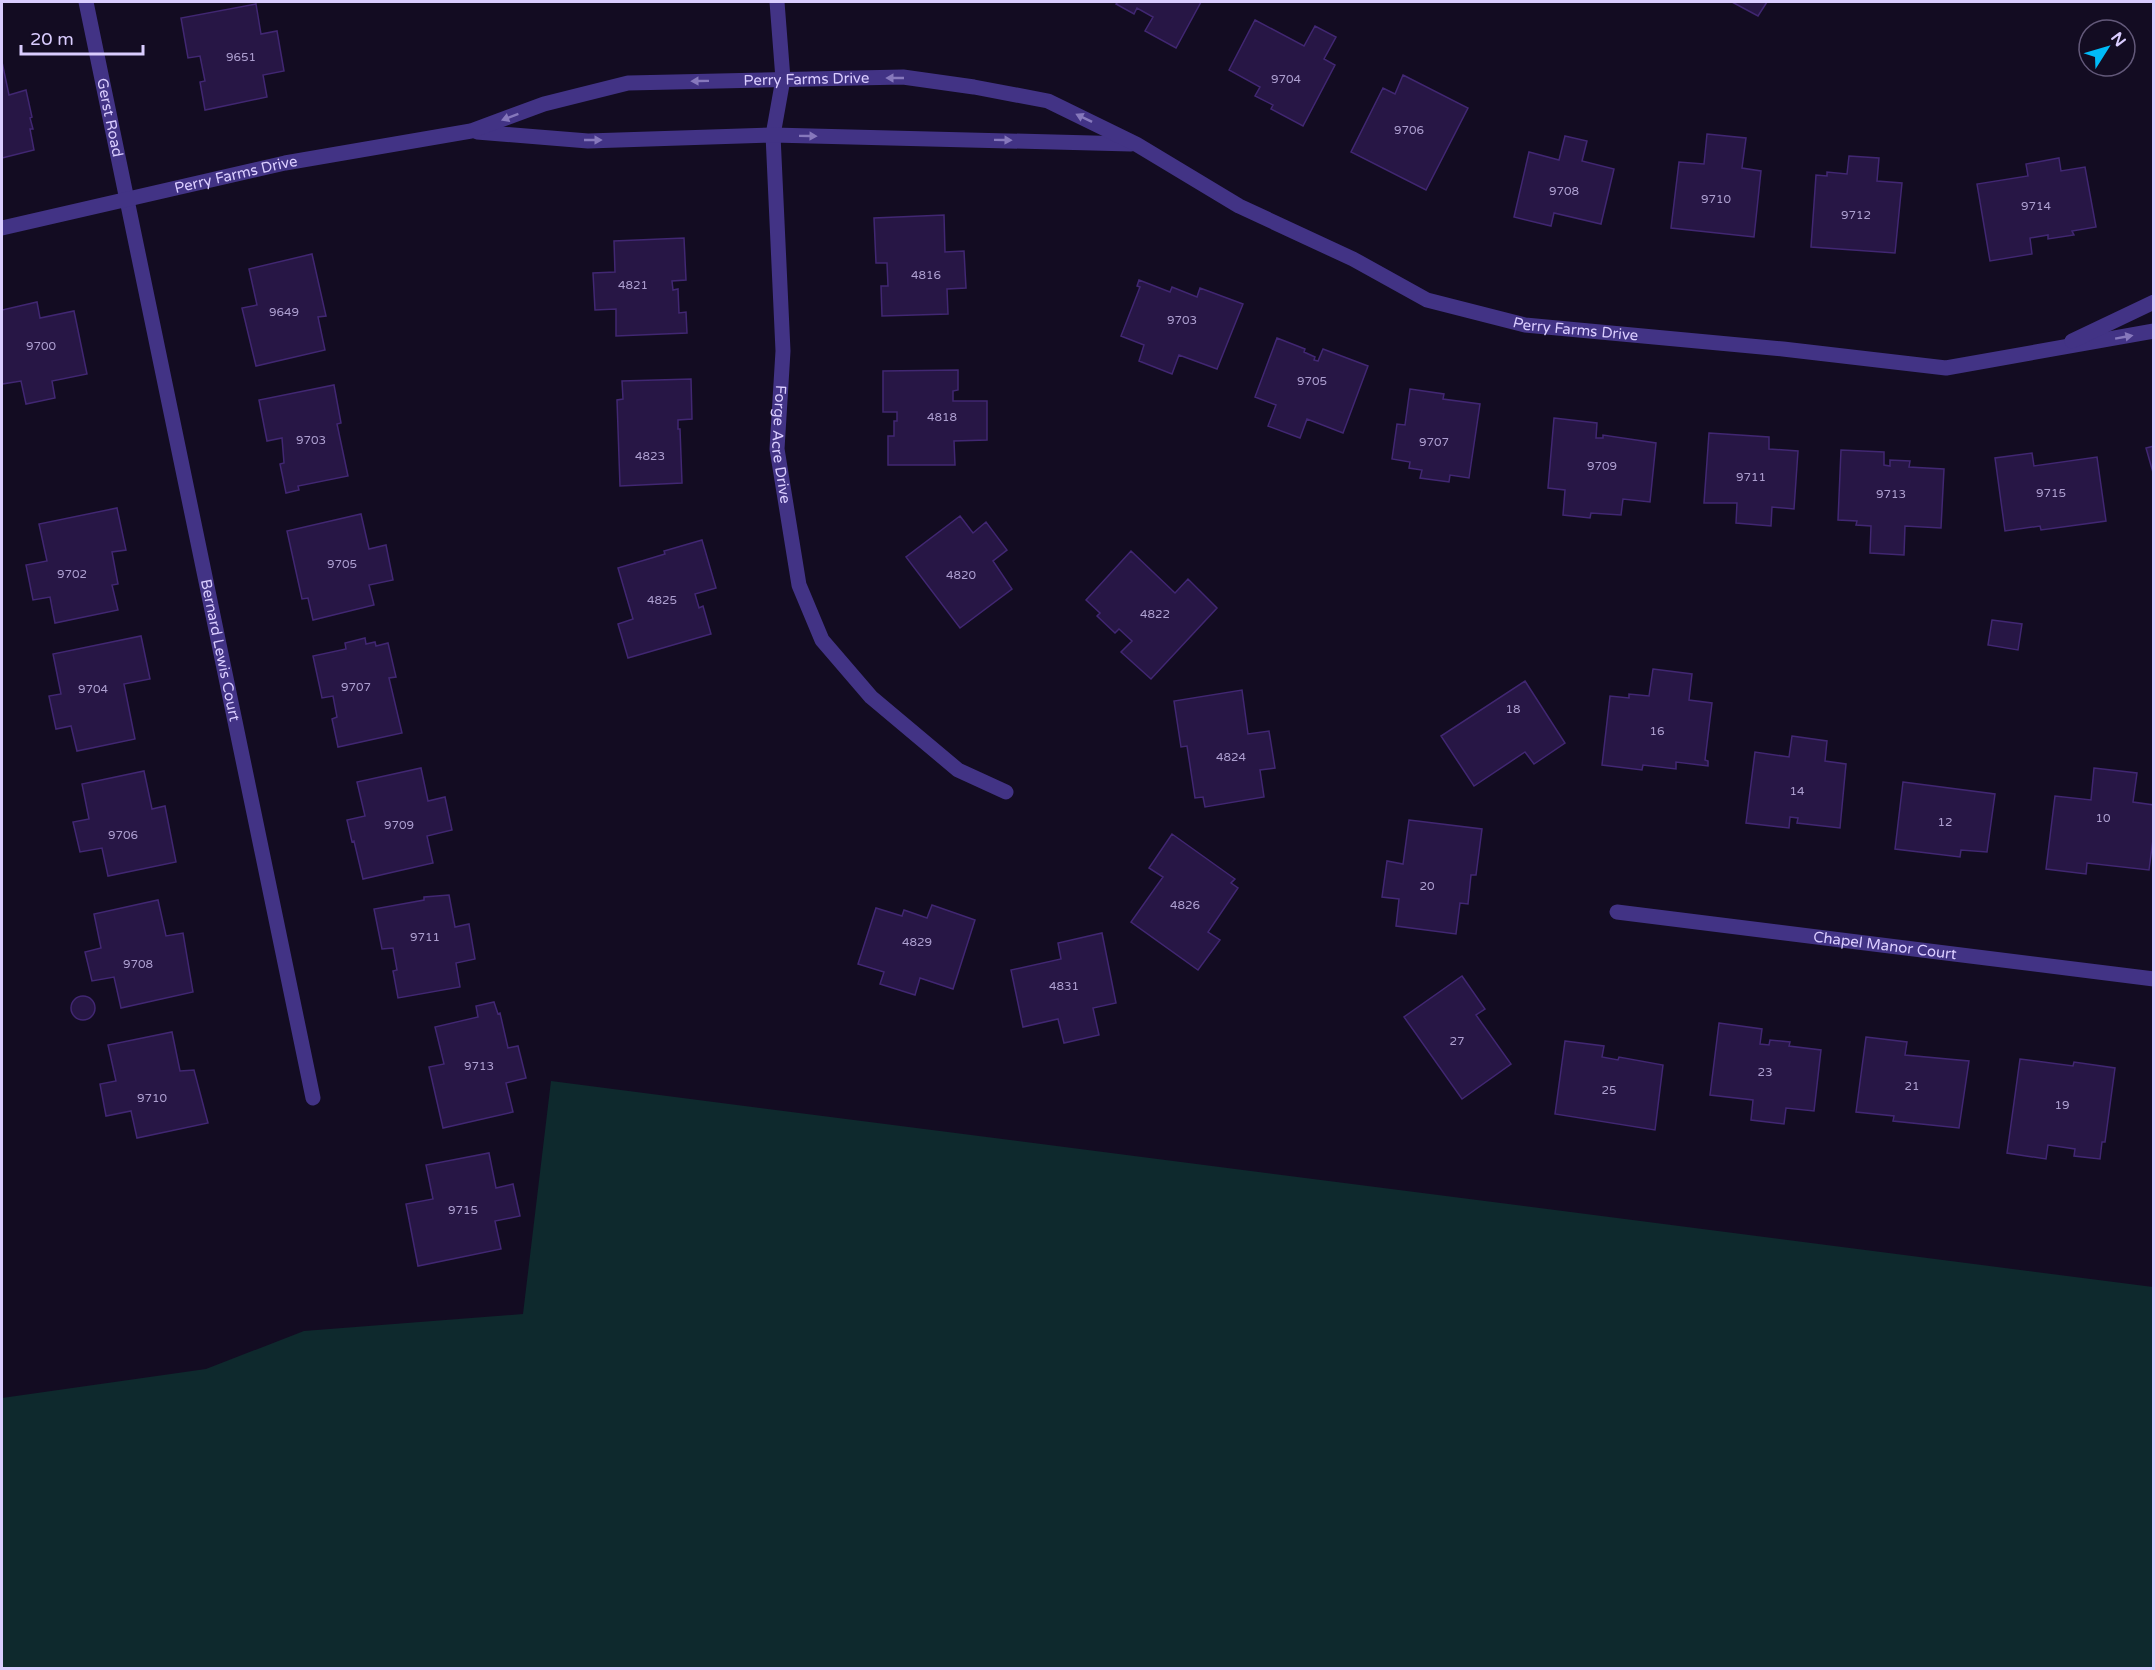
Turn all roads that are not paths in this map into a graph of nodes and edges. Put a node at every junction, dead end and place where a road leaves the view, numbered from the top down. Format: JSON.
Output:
{"nodes":[{"id":1,"x":86,"y":2,"type":"edge"},
{"id":2,"x":777,"y":2,"type":"edge"},
{"id":3,"x":783,"y":79,"type":"junction"},
{"id":4,"x":471,"y":131,"type":"junction"},
{"id":5,"x":773,"y":135,"type":"junction"},
{"id":6,"x":1136,"y":144,"type":"junction"},
{"id":7,"x":125,"y":201,"type":"junction"},
{"id":8,"x":2,"y":228,"type":"edge"},
{"id":9,"x":2154,"y":302,"type":"edge"},
{"id":10,"x":2154,"y":331,"type":"edge"},
{"id":11,"x":2054,"y":350,"type":"junction"},
{"id":12,"x":1006,"y":792,"type":"dead end"},
{"id":13,"x":1617,"y":912,"type":"dead end"},
{"id":14,"x":2154,"y":979,"type":"edge"},
{"id":15,"x":313,"y":1098,"type":"dead end"}],
"edges":[{"from":1,"to":7,"type":"street","name":"Gerst Road"},
{"from":2,"to":3,"type":"street","name":"Forge Acre Drive"},
{"from":3,"to":4,"type":"street","name":"Perry Farms Drive","one_way":true},
{"from":3,"to":5,"type":"street","name":"Forge Acre Drive"},
{"from":6,"to":3,"type":"street","name":"Perry Farms Drive","one_way":true},
{"from":4,"to":5,"type":"street","name":"Perry Farms Drive","one_way":true},
{"from":4,"to":7,"type":"street","name":"Perry Farms Drive"},
{"from":5,"to":6,"type":"street","name":"Perry Farms Drive","one_way":true},
{"from":5,"to":12,"type":"street","name":"Forge Acre Drive"},
{"from":6,"to":11,"type":"street","name":"Perry Farms Drive"},
{"from":7,"to":8,"type":"street","name":"Perry Farms Drive"},
{"from":7,"to":15,"type":"street","name":"Bernard Lewis Court"},
{"from":9,"to":11,"type":"street","name":"Perry Farms Drive"},
{"from":11,"to":10,"type":"street","name":"Perry Farms Drive","one_way":true},
{"from":13,"to":14,"type":"street","name":"Chapel Manor Court"}]}
